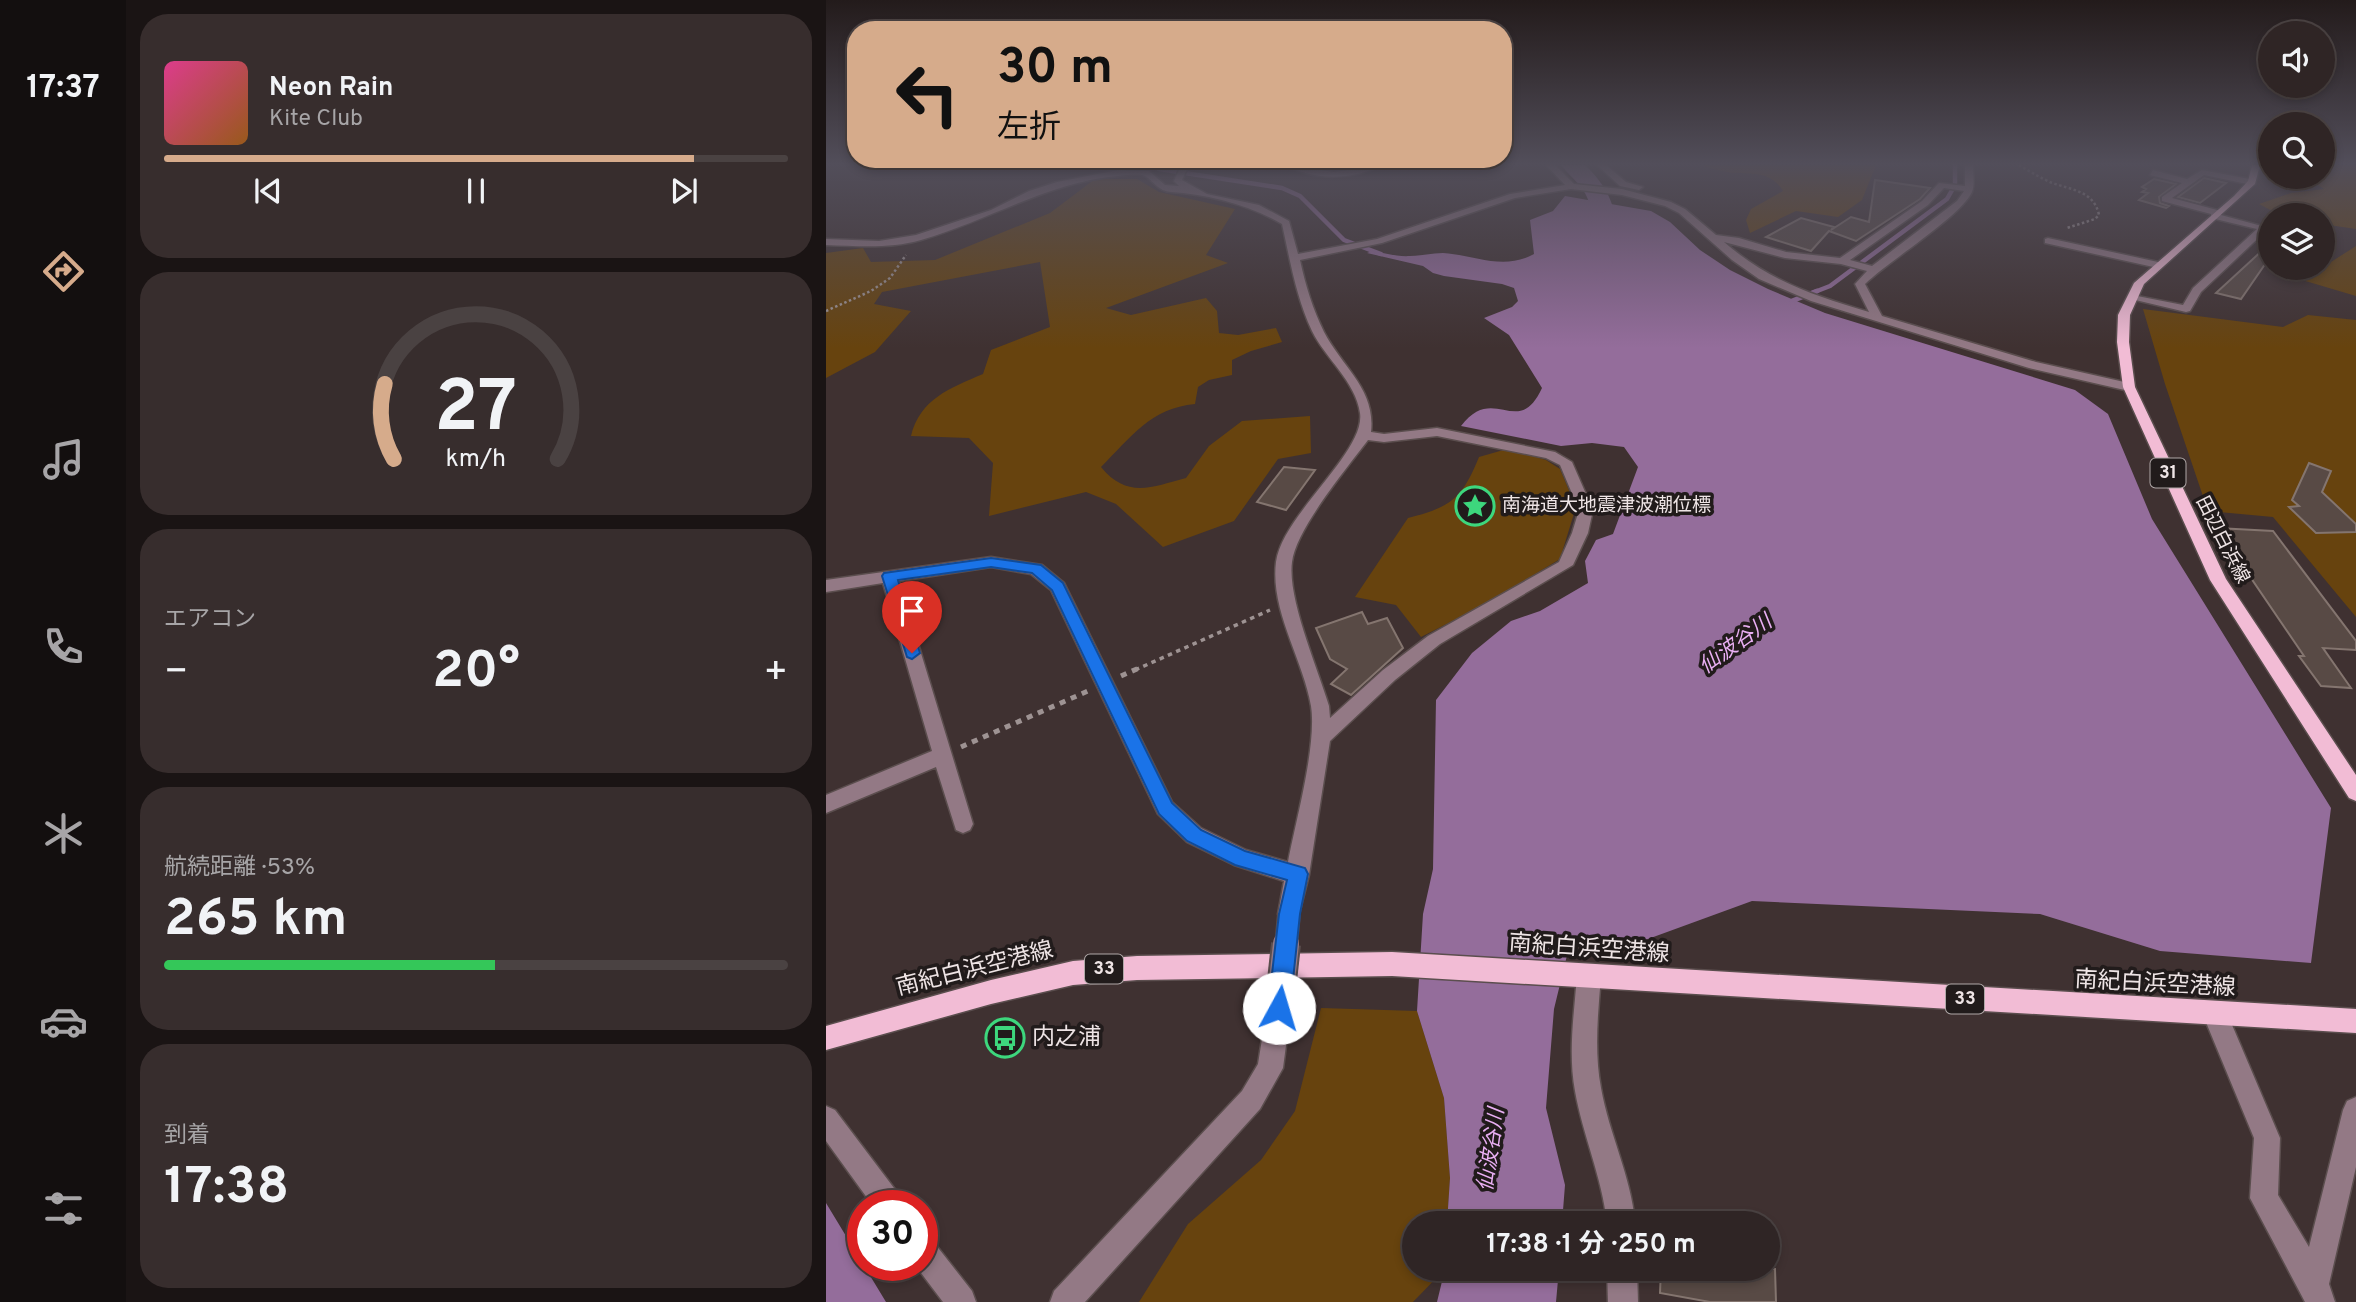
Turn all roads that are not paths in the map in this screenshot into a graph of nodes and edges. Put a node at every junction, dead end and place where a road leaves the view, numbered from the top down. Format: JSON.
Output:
{"nodes":[{"id":1,"x":954,"y":226,"type":"edge"},
{"id":2,"x":1287,"y":226,"type":"edge"},
{"id":3,"x":1424,"y":226,"type":"edge"},
{"id":4,"x":1699,"y":226,"type":"edge"},
{"id":5,"x":1895,"y":226,"type":"edge"},
{"id":6,"x":1930,"y":226,"type":"edge"},
{"id":7,"x":2203,"y":226,"type":"edge"},
{"id":8,"x":2256,"y":226,"type":"edge"},
{"id":9,"x":1713,"y":238,"type":"junction"},
{"id":10,"x":2048,"y":241,"type":"road end"},
{"id":11,"x":826,"y":242,"type":"edge"},
{"id":12,"x":1294,"y":258,"type":"junction"},
{"id":13,"x":1846,"y":262,"type":"junction"},
{"id":14,"x":2158,"y":265,"type":"junction"},
{"id":15,"x":1870,"y":269,"type":"junction"},
{"id":16,"x":2132,"y":298,"type":"junction"},
{"id":17,"x":1878,"y":319,"type":"junction"},
{"id":18,"x":2129,"y":387,"type":"junction"},
{"id":19,"x":1364,"y":435,"type":"junction"},
{"id":20,"x":890,"y":576,"type":"junction"},
{"id":21,"x":826,"y":586,"type":"edge"},
{"id":22,"x":1321,"y":738,"type":"junction"},
{"id":23,"x":943,"y":755,"type":"junction"},
{"id":24,"x":2356,"y":792,"type":"edge"},
{"id":25,"x":826,"y":804,"type":"edge"},
{"id":26,"x":963,"y":824,"type":"dead end"},
{"id":27,"x":1298,"y":874,"type":"junction"},
{"id":28,"x":1581,"y":976,"type":"junction"},
{"id":29,"x":2215,"y":1015,"type":"junction"},
{"id":30,"x":2356,"y":1021,"type":"edge"},
{"id":31,"x":826,"y":1038,"type":"edge"},
{"id":32,"x":2356,"y":1110,"type":"edge"},
{"id":33,"x":826,"y":1119,"type":"edge"},
{"id":34,"x":878,"y":1190,"type":"edge"},
{"id":35,"x":1618,"y":1211,"type":"edge"},
{"id":36,"x":938,"y":1271,"type":"edge"},
{"id":37,"x":1622,"y":1281,"type":"edge"},
{"id":38,"x":2317,"y":1293,"type":"edge"},
{"id":39,"x":961,"y":1302,"type":"edge"},
{"id":40,"x":1065,"y":1302,"type":"edge"},
{"id":41,"x":1623,"y":1302,"type":"edge"}],
"edges":[{"from":1,"to":11,"type":"street"},
{"from":2,"to":12,"type":"street"},
{"from":3,"to":12,"type":"street"},
{"from":4,"to":9,"type":"street"},
{"from":5,"to":13,"type":"street"},
{"from":6,"to":15,"type":"street"},
{"from":7,"to":14,"type":"main road","name":"田辺白浜線","number":"31"},
{"from":8,"to":16,"type":"street"},
{"from":9,"to":13,"type":"street"},
{"from":9,"to":17,"type":"street"},
{"from":10,"to":14,"type":"street"},
{"from":12,"to":19,"type":"street"},
{"from":13,"to":15,"type":"street"},
{"from":14,"to":16,"type":"main road","name":"田辺白浜線","number":"31"},
{"from":15,"to":17,"type":"street"},
{"from":16,"to":18,"type":"main road","name":"田辺白浜線","number":"31"},
{"from":17,"to":18,"type":"street"},
{"from":18,"to":24,"type":"main road","name":"田辺白浜線","number":"31"},
{"from":19,"to":22,"type":"street"},
{"from":19,"to":22,"type":"street"},
{"from":20,"to":21,"type":"street"},
{"from":20,"to":23,"type":"street"},
{"from":20,"to":27,"type":"street"},
{"from":22,"to":27,"type":"street"},
{"from":23,"to":25,"type":"street"},
{"from":23,"to":26,"type":"street"},
{"from":27,"to":40,"type":"street","bridge":true},
{"from":28,"to":29,"type":"main road","name":"南紀白浜空港線","number":"33"},
{"from":28,"to":31,"type":"main road","name":"南紀白浜空港線","number":"33"},
{"from":28,"to":35,"type":"street"},
{"from":29,"to":30,"type":"main road","name":"南紀白浜空港線","number":"33"},
{"from":29,"to":38,"type":"street"},
{"from":32,"to":38,"type":"street"},
{"from":33,"to":34,"type":"street"},
{"from":36,"to":39,"type":"street"},
{"from":37,"to":41,"type":"street"}]}
